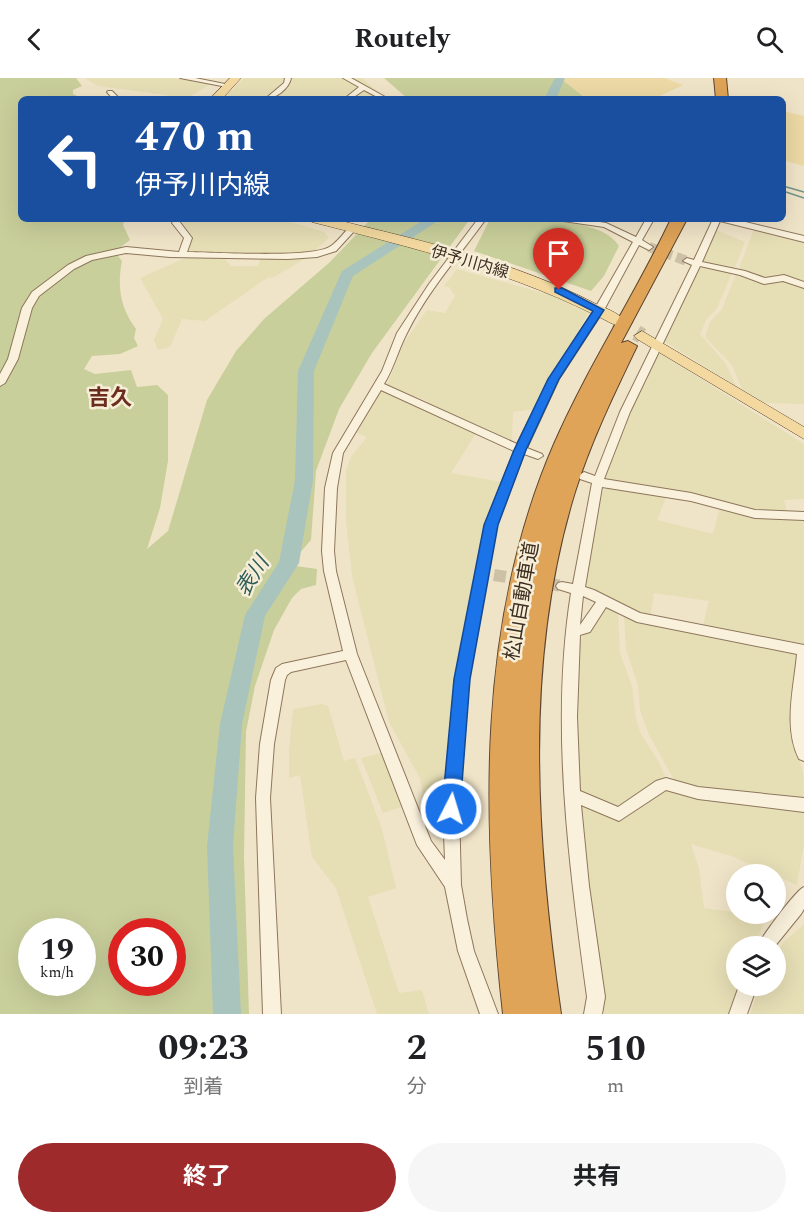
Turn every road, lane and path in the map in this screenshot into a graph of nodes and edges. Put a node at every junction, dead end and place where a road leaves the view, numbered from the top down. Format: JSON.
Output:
{"nodes":[{"id":1,"x":183,"y":78,"type":"edge"},
{"id":2,"x":288,"y":78,"type":"edge"},
{"id":3,"x":346,"y":78,"type":"edge"},
{"id":4,"x":710,"y":78,"type":"edge"},
{"id":5,"x":720,"y":78,"type":"edge"},
{"id":6,"x":232,"y":81,"type":"edge"},
{"id":7,"x":362,"y":88,"type":"junction"},
{"id":8,"x":110,"y":92,"type":"dead end"},
{"id":9,"x":114,"y":96,"type":"edge"},
{"id":10,"x":219,"y":96,"type":"edge"},
{"id":11,"x":272,"y":96,"type":"edge"},
{"id":12,"x":351,"y":96,"type":"edge"},
{"id":13,"x":380,"y":96,"type":"edge"},
{"id":14,"x":710,"y":96,"type":"edge"},
{"id":15,"x":722,"y":96,"type":"edge"},
{"id":16,"x":175,"y":222,"type":"edge"},
{"id":17,"x":180,"y":222,"type":"edge"},
{"id":18,"x":328,"y":222,"type":"edge"},
{"id":19,"x":480,"y":222,"type":"edge"},
{"id":20,"x":584,"y":222,"type":"edge"},
{"id":21,"x":648,"y":222,"type":"edge"},
{"id":22,"x":676,"y":222,"type":"edge"},
{"id":23,"x":690,"y":222,"type":"edge"},
{"id":24,"x":716,"y":222,"type":"edge"},
{"id":25,"x":735,"y":222,"type":"edge"},
{"id":26,"x":163,"y":225,"type":"dead end"},
{"id":27,"x":355,"y":229,"type":"junction"},
{"id":28,"x":804,"y":240,"type":"edge"},
{"id":29,"x":636,"y":242,"type":"junction"},
{"id":30,"x":649,"y":247,"type":"tunnel mouth"},
{"id":31,"x":182,"y":254,"type":"junction"},
{"id":32,"x":452,"y":255,"type":"junction"},
{"id":33,"x":687,"y":261,"type":"tunnel mouth"},
{"id":34,"x":698,"y":264,"type":"junction"},
{"id":35,"x":804,"y":285,"type":"edge"},
{"id":36,"x":599,"y":310,"type":"junction"},
{"id":37,"x":616,"y":320,"type":"tunnel mouth"},
{"id":38,"x":649,"y":340,"type":"junction"},
{"id":39,"x":0,"y":383,"type":"edge"},
{"id":40,"x":378,"y":385,"type":"junction"},
{"id":41,"x":804,"y":435,"type":"edge"},
{"id":42,"x":520,"y":450,"type":"junction"},
{"id":43,"x":538,"y":456,"type":"dead end"},
{"id":44,"x":584,"y":476,"type":"dead end"},
{"id":45,"x":598,"y":481,"type":"junction"},
{"id":46,"x":804,"y":516,"type":"edge"},
{"id":47,"x":562,"y":586,"type":"tunnel mouth"},
{"id":48,"x":576,"y":589,"type":"junction"},
{"id":49,"x":603,"y":601,"type":"junction"},
{"id":50,"x":572,"y":632,"type":"junction"},
{"id":51,"x":804,"y":651,"type":"edge"},
{"id":52,"x":350,"y":654,"type":"junction"},
{"id":53,"x":804,"y":756,"type":"edge"},
{"id":54,"x":573,"y":795,"type":"junction"},
{"id":55,"x":804,"y":805,"type":"edge"},
{"id":56,"x":453,"y":885,"type":"junction"},
{"id":57,"x":804,"y":894,"type":"edge"},
{"id":58,"x":772,"y":936,"type":"edge"},
{"id":59,"x":744,"y":996,"type":"edge"},
{"id":60,"x":536,"y":1013,"type":"edge"},
{"id":61,"x":272,"y":1014,"type":"edge"},
{"id":62,"x":489,"y":1014,"type":"edge"},
{"id":63,"x":593,"y":1014,"type":"edge"},
{"id":64,"x":738,"y":1014,"type":"edge"}],
"edges":[{"from":1,"to":6,"type":"street"},
{"from":2,"to":11,"type":"street"},
{"from":3,"to":7,"type":"street"},
{"from":4,"to":14,"type":"highway"},
{"from":5,"to":15,"type":"highway"},
{"from":6,"to":10,"type":"main road"},
{"from":7,"to":12,"type":"street"},
{"from":7,"to":13,"type":"street"},
{"from":8,"to":9,"type":"street"},
{"from":16,"to":26,"type":"street"},
{"from":17,"to":31,"type":"street"},
{"from":18,"to":27,"type":"main road","name":"伊予川内線"},
{"from":19,"to":32,"type":"street"},
{"from":20,"to":29,"type":"street"},
{"from":21,"to":29,"type":"street"},
{"from":22,"to":60,"type":"highway","name":"松山自動車道"},
{"from":23,"to":60,"type":"highway","name":"松山自動車道"},
{"from":24,"to":34,"type":"street"},
{"from":25,"to":28,"type":"street"},
{"from":27,"to":31,"type":"street"},
{"from":27,"to":32,"type":"main road","name":"伊予川内線"},
{"from":29,"to":30,"type":"street"},
{"from":29,"to":36,"type":"street"},
{"from":31,"to":39,"type":"street"},
{"from":32,"to":36,"type":"main road","name":"伊予川内線"},
{"from":32,"to":40,"type":"street"},
{"from":33,"to":34,"type":"street"},
{"from":34,"to":35,"type":"street"},
{"from":34,"to":38,"type":"street"},
{"from":36,"to":37,"type":"main road","name":"伊予川内線"},
{"from":36,"to":42,"type":"street"},
{"from":38,"to":41,"type":"main road"},
{"from":38,"to":45,"type":"street"},
{"from":40,"to":42,"type":"street"},
{"from":40,"to":52,"type":"street"},
{"from":42,"to":43,"type":"street"},
{"from":42,"to":56,"type":"street"},
{"from":44,"to":45,"type":"street"},
{"from":45,"to":46,"type":"street"},
{"from":45,"to":48,"type":"street"},
{"from":47,"to":48,"type":"street"},
{"from":48,"to":49,"type":"street"},
{"from":48,"to":50,"type":"street"},
{"from":49,"to":50,"type":"street"},
{"from":49,"to":51,"type":"street"},
{"from":50,"to":54,"type":"street"},
{"from":51,"to":53,"type":"street"},
{"from":52,"to":56,"type":"street"},
{"from":52,"to":61,"type":"street"},
{"from":54,"to":55,"type":"street"},
{"from":54,"to":63,"type":"street"},
{"from":56,"to":62,"type":"street"},
{"from":57,"to":58,"type":"street"},
{"from":59,"to":64,"type":"street"}]}
